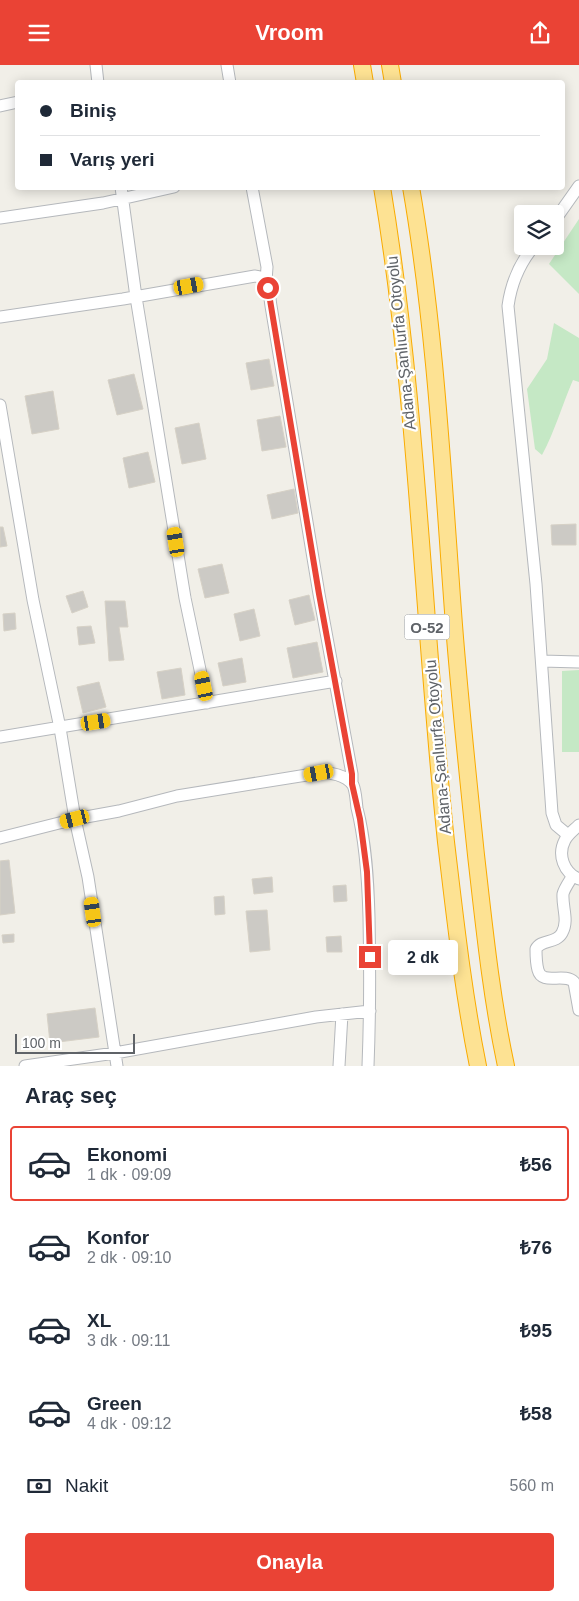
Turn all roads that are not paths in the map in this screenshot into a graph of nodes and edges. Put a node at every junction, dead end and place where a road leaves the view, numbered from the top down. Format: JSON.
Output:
{"nodes":[{"id":1,"x":96,"y":65,"type":"edge"},
{"id":2,"x":227,"y":65,"type":"edge"},
{"id":3,"x":362,"y":65,"type":"edge"},
{"id":4,"x":390,"y":65,"type":"edge"},
{"id":5,"x":98,"y":80,"type":"edge"},
{"id":6,"x":230,"y":80,"type":"edge"},
{"id":7,"x":364,"y":80,"type":"edge"},
{"id":8,"x":392,"y":80,"type":"edge"},
{"id":9,"x":15,"y":103,"type":"edge"},
{"id":10,"x":0,"y":106,"type":"edge"},
{"id":11,"x":579,"y":186,"type":"edge"},
{"id":12,"x":148,"y":190,"type":"edge"},
{"id":13,"x":253,"y":190,"type":"edge"},
{"id":14,"x":382,"y":190,"type":"edge"},
{"id":15,"x":411,"y":190,"type":"edge"},
{"id":16,"x":122,"y":193,"type":"edge"},
{"id":17,"x":564,"y":207,"type":"edge"},
{"id":18,"x":0,"y":218,"type":"edge"},
{"id":19,"x":528,"y":255,"type":"edge"},
{"id":20,"x":266,"y":281,"type":"junction"},
{"id":21,"x":136,"y":297,"type":"junction"},
{"id":22,"x":0,"y":317,"type":"edge"},
{"id":23,"x":0,"y":405,"type":"edge"},
{"id":24,"x":542,"y":661,"type":"junction"},
{"id":25,"x":579,"y":661,"type":"edge"},
{"id":26,"x":336,"y":681,"type":"junction"},
{"id":27,"x":207,"y":703,"type":"junction"},
{"id":28,"x":60,"y":727,"type":"junction"},
{"id":29,"x":0,"y":737,"type":"edge"},
{"id":30,"x":352,"y":784,"type":"junction"},
{"id":31,"x":75,"y":819,"type":"junction"},
{"id":32,"x":579,"y":825,"type":"edge"},
{"id":33,"x":568,"y":835,"type":"junction"},
{"id":34,"x":1,"y":837,"type":"edge"},
{"id":35,"x":576,"y":878,"type":"edge"},
{"id":36,"x":579,"y":1010,"type":"edge"},
{"id":37,"x":370,"y":1011,"type":"junction"},
{"id":38,"x":342,"y":1014,"type":"junction"},
{"id":39,"x":115,"y":1053,"type":"junction"},
{"id":40,"x":26,"y":1066,"type":"edge"},
{"id":41,"x":117,"y":1066,"type":"edge"},
{"id":42,"x":339,"y":1066,"type":"edge"},
{"id":43,"x":368,"y":1066,"type":"edge"},
{"id":44,"x":478,"y":1066,"type":"edge"},
{"id":45,"x":506,"y":1066,"type":"edge"}],
"edges":[{"from":1,"to":5,"type":"street"},
{"from":2,"to":6,"type":"street"},
{"from":3,"to":7,"type":"highway"},
{"from":4,"to":8,"type":"highway"},
{"from":9,"to":10,"type":"street"},
{"from":11,"to":17,"type":"street"},
{"from":12,"to":16,"type":"street"},
{"from":13,"to":20,"type":"street"},
{"from":14,"to":44,"type":"highway","name":"Adana-Şanlıurfa Otoyolu","number":"O-52"},
{"from":15,"to":45,"type":"highway","name":"Adana-Şanlıurfa Otoyolu","number":"O-52"},
{"from":16,"to":18,"type":"street"},
{"from":16,"to":21,"type":"street"},
{"from":19,"to":24,"type":"street"},
{"from":20,"to":21,"type":"street"},
{"from":20,"to":26,"type":"street"},
{"from":21,"to":22,"type":"street"},
{"from":21,"to":27,"type":"street"},
{"from":23,"to":28,"type":"street"},
{"from":24,"to":25,"type":"street"},
{"from":24,"to":33,"type":"street"},
{"from":26,"to":27,"type":"street"},
{"from":26,"to":30,"type":"street"},
{"from":27,"to":28,"type":"street"},
{"from":28,"to":29,"type":"street"},
{"from":28,"to":31,"type":"street"},
{"from":30,"to":31,"type":"street"},
{"from":30,"to":37,"type":"street"},
{"from":31,"to":34,"type":"street"},
{"from":31,"to":39,"type":"street"},
{"from":32,"to":33,"type":"street"},
{"from":33,"to":35,"type":"street"},
{"from":35,"to":36,"type":"street"},
{"from":37,"to":38,"type":"street"},
{"from":37,"to":43,"type":"street"},
{"from":38,"to":39,"type":"street"},
{"from":38,"to":42,"type":"street"},
{"from":39,"to":40,"type":"street"},
{"from":39,"to":41,"type":"street"}]}
